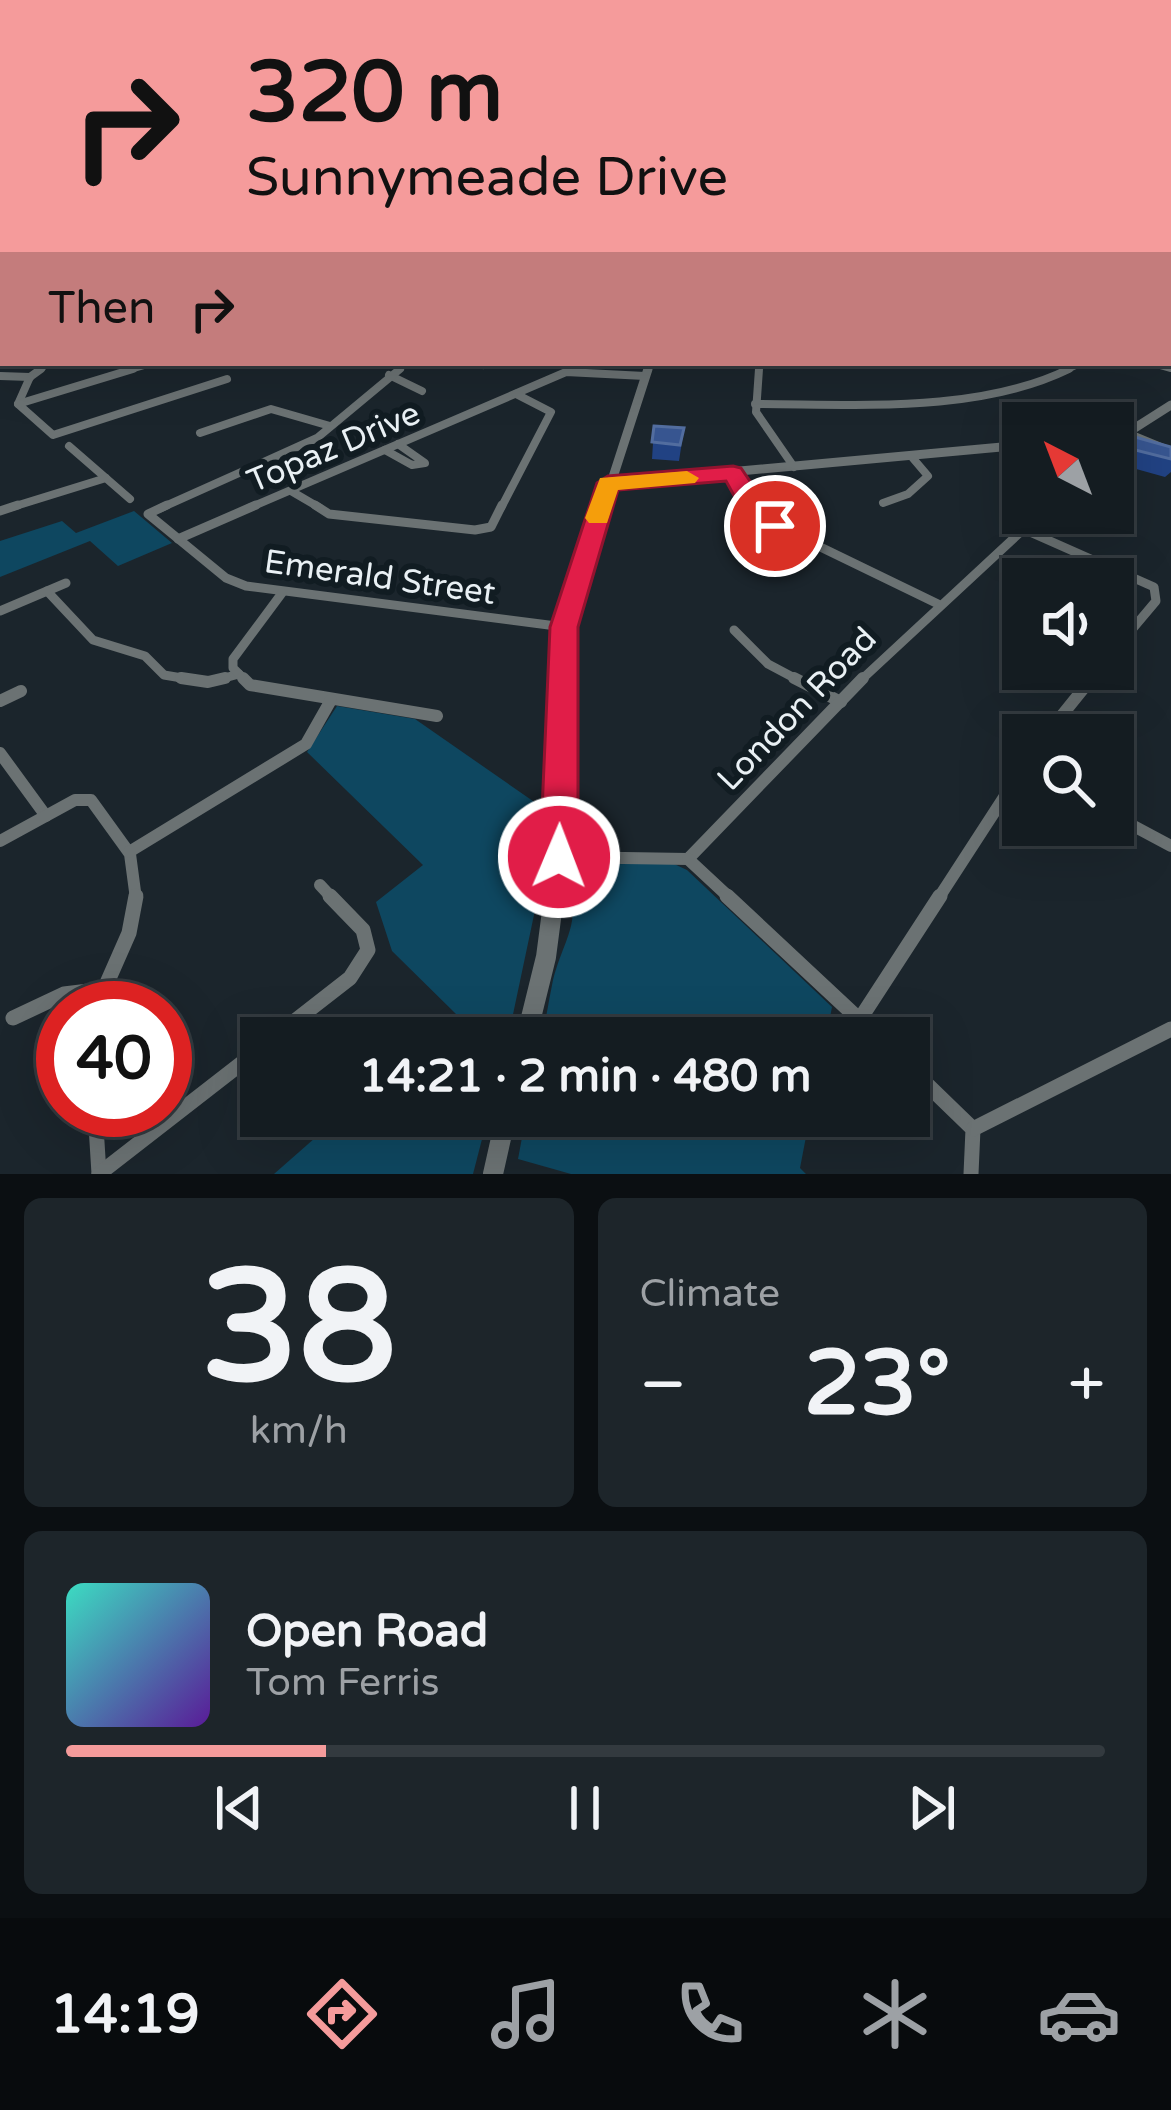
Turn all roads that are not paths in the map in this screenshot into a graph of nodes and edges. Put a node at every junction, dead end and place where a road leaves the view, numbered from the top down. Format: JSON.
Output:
{"nodes":[{"id":1,"x":46,"y":366,"type":"edge"},
{"id":2,"x":144,"y":366,"type":"edge"},
{"id":3,"x":402,"y":366,"type":"edge"},
{"id":4,"x":759,"y":366,"type":"edge"},
{"id":5,"x":1077,"y":366,"type":"edge"},
{"id":6,"x":647,"y":369,"type":"edge"},
{"id":7,"x":388,"y":375,"type":"junction"},
{"id":8,"x":0,"y":376,"type":"edge"},
{"id":9,"x":30,"y":377,"type":"junction"},
{"id":10,"x":227,"y":379,"type":"dead end"},
{"id":11,"x":422,"y":391,"type":"dead end"},
{"id":12,"x":515,"y":394,"type":"junction"},
{"id":13,"x":18,"y":404,"type":"junction"},
{"id":14,"x":754,"y":404,"type":"junction"},
{"id":15,"x":1169,"y":408,"type":"edge"},
{"id":16,"x":330,"y":426,"type":"junction"},
{"id":17,"x":1134,"y":429,"type":"edge"},
{"id":18,"x":200,"y":433,"type":"dead end"},
{"id":19,"x":1134,"y":436,"type":"edge"},
{"id":20,"x":398,"y":444,"type":"junction"},
{"id":21,"x":69,"y":446,"type":"dead end"},
{"id":22,"x":1002,"y":448,"type":"edge"},
{"id":23,"x":386,"y":450,"type":"junction"},
{"id":24,"x":1171,"y":451,"type":"edge"},
{"id":25,"x":911,"y":456,"type":"junction"},
{"id":26,"x":794,"y":467,"type":"junction"},
{"id":27,"x":733,"y":473,"type":"junction"},
{"id":28,"x":106,"y":478,"type":"junction"},
{"id":29,"x":608,"y":483,"type":"junction"},
{"id":30,"x":291,"y":490,"type":"junction"},
{"id":31,"x":130,"y":499,"type":"dead end"},
{"id":32,"x":884,"y":503,"type":"dead end"},
{"id":33,"x":0,"y":511,"type":"edge"},
{"id":34,"x":1017,"y":534,"type":"edge"},
{"id":35,"x":1035,"y":534,"type":"edge"},
{"id":36,"x":178,"y":539,"type":"junction"},
{"id":37,"x":1094,"y":558,"type":"edge"},
{"id":38,"x":1134,"y":574,"type":"edge"},
{"id":39,"x":66,"y":583,"type":"dead end"},
{"id":40,"x":47,"y":591,"type":"junction"},
{"id":41,"x":283,"y":593,"type":"junction"},
{"id":42,"x":938,"y":604,"type":"junction"},
{"id":43,"x":0,"y":611,"type":"edge"},
{"id":44,"x":564,"y":627,"type":"junction"},
{"id":45,"x":1134,"y":627,"type":"edge"},
{"id":46,"x":734,"y":630,"type":"dead end"},
{"id":47,"x":239,"y":674,"type":"junction"},
{"id":48,"x":1082,"y":690,"type":"edge"},
{"id":49,"x":21,"y":691,"type":"dead end"},
{"id":50,"x":331,"y":700,"type":"junction"},
{"id":51,"x":0,"y":701,"type":"edge"},
{"id":52,"x":841,"y":702,"type":"junction"},
{"id":53,"x":1063,"y":714,"type":"edge"},
{"id":54,"x":437,"y":716,"type":"dead end"},
{"id":55,"x":0,"y":753,"type":"edge"},
{"id":56,"x":1002,"y":800,"type":"edge"},
{"id":57,"x":46,"y":816,"type":"junction"},
{"id":58,"x":1134,"y":826,"type":"edge"},
{"id":59,"x":0,"y":841,"type":"edge"},
{"id":60,"x":1171,"y":846,"type":"edge"},
{"id":61,"x":129,"y":852,"type":"junction"},
{"id":62,"x":559,"y":857,"type":"junction"},
{"id":63,"x":688,"y":859,"type":"junction"},
{"id":64,"x":320,"y":885,"type":"dead end"},
{"id":65,"x":108,"y":981,"type":"edge"},
{"id":66,"x":36,"y":1007,"type":"edge"},
{"id":67,"x":300,"y":1017,"type":"edge"},
{"id":68,"x":531,"y":1017,"type":"edge"},
{"id":69,"x":858,"y":1017,"type":"edge"},
{"id":70,"x":861,"y":1017,"type":"edge"},
{"id":71,"x":13,"y":1018,"type":"dead end"},
{"id":72,"x":1171,"y":1029,"type":"edge"},
{"id":73,"x":240,"y":1064,"type":"edge"},
{"id":74,"x":930,"y":1086,"type":"edge"},
{"id":75,"x":974,"y":1129,"type":"junction"},
{"id":76,"x":97,"y":1137,"type":"edge"},
{"id":77,"x":501,"y":1137,"type":"edge"},
{"id":78,"x":99,"y":1174,"type":"edge"},
{"id":79,"x":493,"y":1174,"type":"edge"},
{"id":80,"x":971,"y":1174,"type":"edge"}],
"edges":[{"from":1,"to":9,"type":"street"},
{"from":2,"to":13,"type":"street"},
{"from":3,"to":7,"type":"street"},
{"from":4,"to":14,"type":"street"},
{"from":5,"to":14,"type":"street"},
{"from":6,"to":12,"type":"street","name":"Topaz Drive"},
{"from":6,"to":29,"type":"street"},
{"from":7,"to":11,"type":"street"},
{"from":7,"to":16,"type":"street"},
{"from":8,"to":9,"type":"street"},
{"from":9,"to":13,"type":"street"},
{"from":10,"to":13,"type":"street"},
{"from":12,"to":20,"type":"street","name":"Topaz Drive"},
{"from":12,"to":30,"type":"street"},
{"from":14,"to":26,"type":"street"},
{"from":15,"to":17,"type":"street"},
{"from":16,"to":18,"type":"street"},
{"from":16,"to":36,"type":"street","name":"Emerald Street"},
{"from":19,"to":24,"type":"street"},
{"from":20,"to":23,"type":"street","name":"Topaz Drive"},
{"from":20,"to":23,"type":"street"},
{"from":21,"to":28,"type":"street"},
{"from":22,"to":25,"type":"street"},
{"from":23,"to":30,"type":"street","name":"Topaz Drive"},
{"from":25,"to":26,"type":"street"},
{"from":25,"to":32,"type":"street"},
{"from":26,"to":27,"type":"street"},
{"from":27,"to":29,"type":"street"},
{"from":27,"to":42,"type":"street"},
{"from":28,"to":31,"type":"street"},
{"from":28,"to":33,"type":"street"},
{"from":29,"to":44,"type":"street"},
{"from":30,"to":36,"type":"street","name":"Topaz Drive"},
{"from":34,"to":42,"type":"street","name":"London Road"},
{"from":35,"to":37,"type":"street"},
{"from":36,"to":41,"type":"street","name":"Emerald Street"},
{"from":38,"to":45,"type":"street"},
{"from":39,"to":40,"type":"street"},
{"from":40,"to":43,"type":"street"},
{"from":40,"to":47,"type":"street"},
{"from":41,"to":44,"type":"street","name":"Emerald Street"},
{"from":41,"to":47,"type":"street"},
{"from":42,"to":52,"type":"street","name":"London Road"},
{"from":44,"to":62,"type":"street"},
{"from":46,"to":52,"type":"street"},
{"from":47,"to":50,"type":"street"},
{"from":48,"to":53,"type":"street"},
{"from":49,"to":51,"type":"street"},
{"from":50,"to":54,"type":"street"},
{"from":50,"to":61,"type":"street"},
{"from":52,"to":63,"type":"street","name":"London Road"},
{"from":55,"to":57,"type":"street"},
{"from":56,"to":70,"type":"street"},
{"from":57,"to":59,"type":"street"},
{"from":57,"to":61,"type":"street"},
{"from":58,"to":60,"type":"street"},
{"from":61,"to":65,"type":"street"},
{"from":62,"to":63,"type":"street"},
{"from":62,"to":68,"type":"street"},
{"from":63,"to":69,"type":"street"},
{"from":64,"to":67,"type":"street"},
{"from":66,"to":71,"type":"street"},
{"from":72,"to":75,"type":"street"},
{"from":73,"to":78,"type":"street"},
{"from":74,"to":75,"type":"street"},
{"from":75,"to":80,"type":"street"},
{"from":76,"to":78,"type":"street"},
{"from":77,"to":79,"type":"street"}]}
